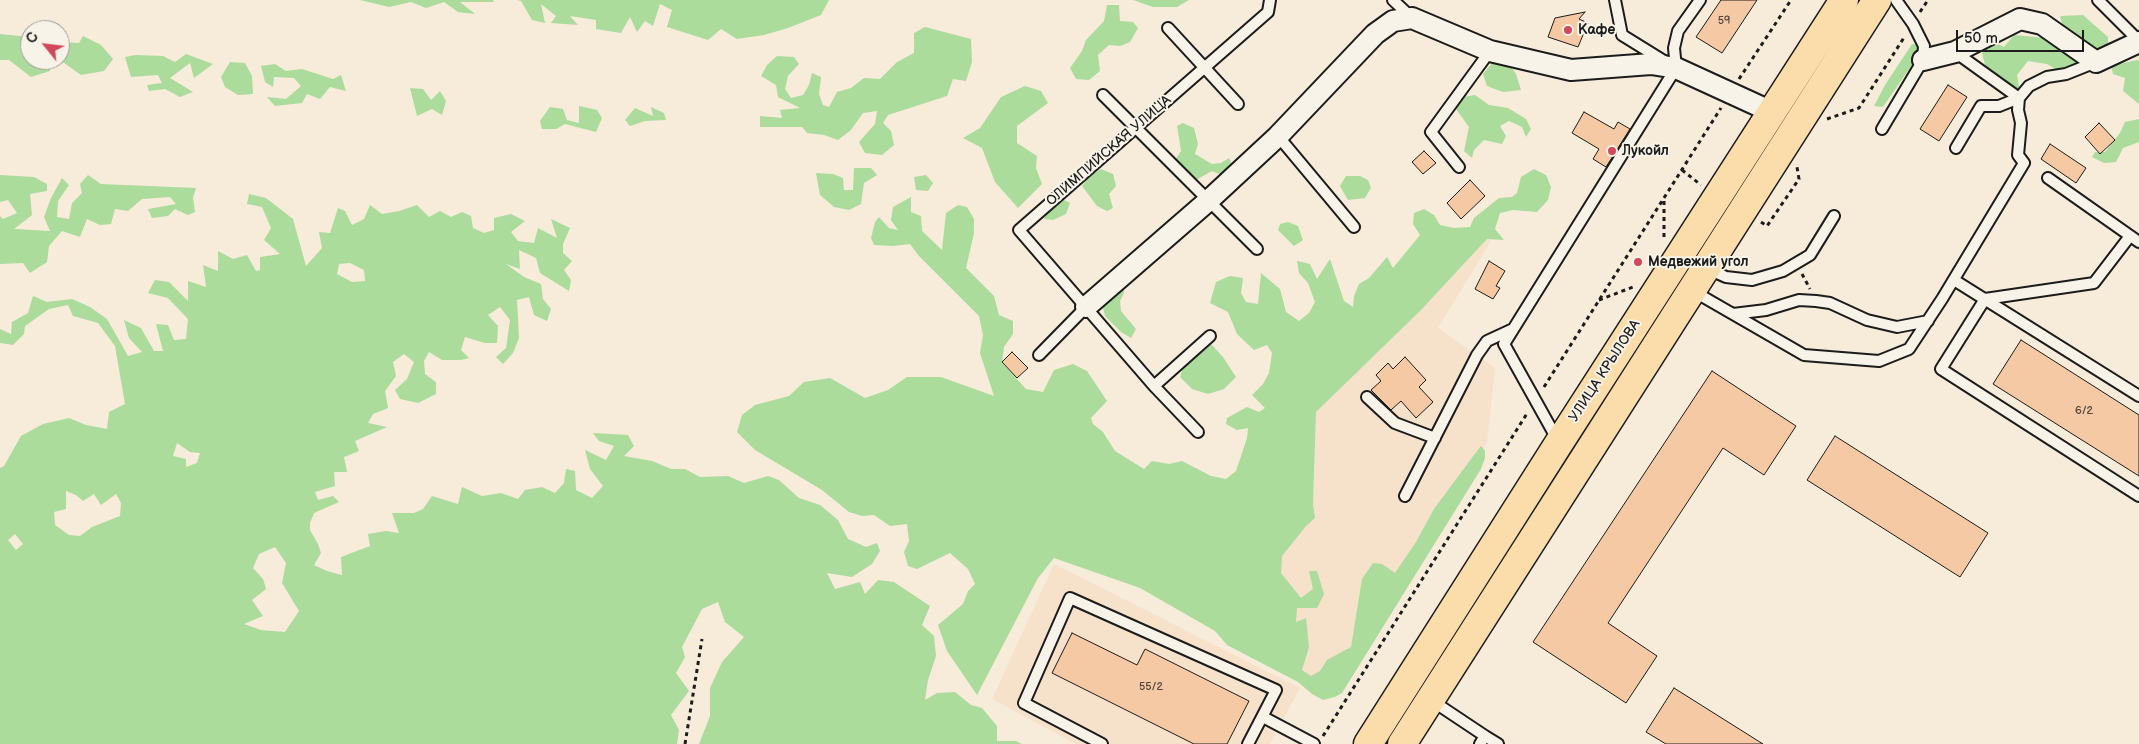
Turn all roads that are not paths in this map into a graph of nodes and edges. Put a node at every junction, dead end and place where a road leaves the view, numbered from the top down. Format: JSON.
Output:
{"nodes":[{"id":1,"x":1270,"y":0,"type":"edge"},
{"id":2,"x":1393,"y":0,"type":"edge"},
{"id":3,"x":1615,"y":0,"type":"edge"},
{"id":4,"x":1700,"y":0,"type":"edge"},
{"id":5,"x":1844,"y":0,"type":"edge"},
{"id":6,"x":1876,"y":0,"type":"edge"},
{"id":7,"x":1896,"y":0,"type":"edge"},
{"id":8,"x":2098,"y":0,"type":"edge"},
{"id":9,"x":1412,"y":18,"type":"junction"},
{"id":10,"x":1168,"y":28,"type":"dead end"},
{"id":11,"x":2139,"y":42,"type":"edge"},
{"id":12,"x":1490,"y":51,"type":"junction"},
{"id":13,"x":1955,"y":52,"type":"junction"},
{"id":14,"x":1923,"y":60,"type":"junction"},
{"id":15,"x":2096,"y":62,"type":"junction"},
{"id":16,"x":1204,"y":68,"type":"junction"},
{"id":17,"x":1676,"y":68,"type":"junction"},
{"id":18,"x":1103,"y":95,"type":"dead end"},
{"id":19,"x":2018,"y":98,"type":"junction"},
{"id":20,"x":1238,"y":104,"type":"dead end"},
{"id":21,"x":1772,"y":112,"type":"junction"},
{"id":22,"x":1136,"y":128,"type":"junction"},
{"id":23,"x":1882,"y":129,"type":"dead end"},
{"id":24,"x":1278,"y":136,"type":"junction"},
{"id":25,"x":1956,"y":148,"type":"dead end"},
{"id":26,"x":1459,"y":167,"type":"dead end"},
{"id":27,"x":2048,"y":178,"type":"dead end"},
{"id":28,"x":1208,"y":201,"type":"junction"},
{"id":29,"x":1834,"y":216,"type":"dead end"},
{"id":30,"x":1354,"y":227,"type":"dead end"},
{"id":31,"x":2135,"y":239,"type":"edge"},
{"id":32,"x":1257,"y":250,"type":"dead end"},
{"id":33,"x":1707,"y":268,"type":"junction"},
{"id":34,"x":1954,"y":280,"type":"junction"},
{"id":35,"x":1692,"y":291,"type":"junction"},
{"id":36,"x":1986,"y":298,"type":"junction"},
{"id":37,"x":1086,"y":307,"type":"junction"},
{"id":38,"x":1732,"y":314,"type":"junction"},
{"id":39,"x":1928,"y":321,"type":"junction"},
{"id":40,"x":1514,"y":328,"type":"junction"},
{"id":41,"x":1210,"y":336,"type":"dead end"},
{"id":42,"x":1039,"y":355,"type":"dead end"},
{"id":43,"x":1154,"y":386,"type":"junction"},
{"id":44,"x":2139,"y":396,"type":"edge"},
{"id":45,"x":1367,"y":397,"type":"dead end"},
{"id":46,"x":1198,"y":432,"type":"dead end"},
{"id":47,"x":1435,"y":438,"type":"junction"},
{"id":48,"x":1559,"y":442,"type":"junction"},
{"id":49,"x":1405,"y":496,"type":"dead end"},
{"id":50,"x":2139,"y":496,"type":"edge"},
{"id":51,"x":1430,"y":700,"type":"junction"},
{"id":52,"x":1263,"y":717,"type":"junction"},
{"id":53,"x":1482,"y":740,"type":"edge"},
{"id":54,"x":1102,"y":744,"type":"edge"},
{"id":55,"x":1248,"y":744,"type":"edge"},
{"id":56,"x":1316,"y":744,"type":"edge"},
{"id":57,"x":1368,"y":744,"type":"edge"},
{"id":58,"x":1402,"y":744,"type":"edge"},
{"id":59,"x":1498,"y":744,"type":"edge"}],
"edges":[{"from":1,"to":16,"type":"lane","name":"ОЛИМПИЙСКАЯ УЛИЦА"},
{"from":2,"to":9,"type":"lane"},
{"from":3,"to":17,"type":"lane"},
{"from":4,"to":17,"type":"lane"},
{"from":5,"to":21,"type":"main road","name":"УЛИЦА КРЫЛОВА"},
{"from":6,"to":33,"type":"main road"},
{"from":7,"to":14,"type":"lane"},
{"from":8,"to":11,"type":"lane"},
{"from":9,"to":12,"type":"street"},
{"from":9,"to":24,"type":"street"},
{"from":10,"to":16,"type":"lane"},
{"from":11,"to":15,"type":"street"},
{"from":12,"to":17,"type":"street"},
{"from":12,"to":26,"type":"lane"},
{"from":13,"to":14,"type":"street"},
{"from":13,"to":15,"type":"street"},
{"from":13,"to":19,"type":"lane"},
{"from":14,"to":23,"type":"lane"},
{"from":15,"to":19,"type":"lane"},
{"from":16,"to":20,"type":"lane"},
{"from":16,"to":22,"type":"lane","name":"ОЛИМПИЙСКАЯ УЛИЦА"},
{"from":17,"to":21,"type":"street"},
{"from":17,"to":40,"type":"lane"},
{"from":18,"to":22,"type":"lane"},
{"from":19,"to":25,"type":"lane"},
{"from":19,"to":34,"type":"lane"},
{"from":21,"to":48,"type":"main road","name":"УЛИЦА КРЫЛОВА"},
{"from":22,"to":28,"type":"lane"},
{"from":22,"to":37,"type":"lane","name":"ОЛИМПИЙСКАЯ УЛИЦА"},
{"from":24,"to":28,"type":"street"},
{"from":24,"to":30,"type":"lane"},
{"from":27,"to":31,"type":"lane"},
{"from":28,"to":32,"type":"lane"},
{"from":28,"to":37,"type":"street"},
{"from":29,"to":33,"type":"lane"},
{"from":31,"to":36,"type":"lane"},
{"from":33,"to":35,"type":"main road"},
{"from":34,"to":36,"type":"lane"},
{"from":34,"to":39,"type":"lane"},
{"from":35,"to":38,"type":"lane"},
{"from":35,"to":51,"type":"main road"},
{"from":36,"to":44,"type":"lane"},
{"from":36,"to":50,"type":"lane"},
{"from":37,"to":42,"type":"lane"},
{"from":37,"to":43,"type":"lane","name":"ОЛИМПИЙСКАЯ УЛИЦА"},
{"from":38,"to":39,"type":"lane"},
{"from":38,"to":39,"type":"lane"},
{"from":40,"to":47,"type":"lane"},
{"from":40,"to":48,"type":"lane"},
{"from":41,"to":43,"type":"lane"},
{"from":43,"to":46,"type":"lane","name":"ОЛИМПИЙСКАЯ УЛИЦА"},
{"from":45,"to":47,"type":"lane"},
{"from":47,"to":49,"type":"lane"},
{"from":48,"to":57,"type":"main road","name":"УЛИЦА КРЫЛОВА"},
{"from":51,"to":53,"type":"lane"},
{"from":51,"to":58,"type":"main road"},
{"from":52,"to":54,"type":"lane"},
{"from":52,"to":55,"type":"lane"},
{"from":52,"to":56,"type":"lane"},
{"from":53,"to":59,"type":"lane"}]}
